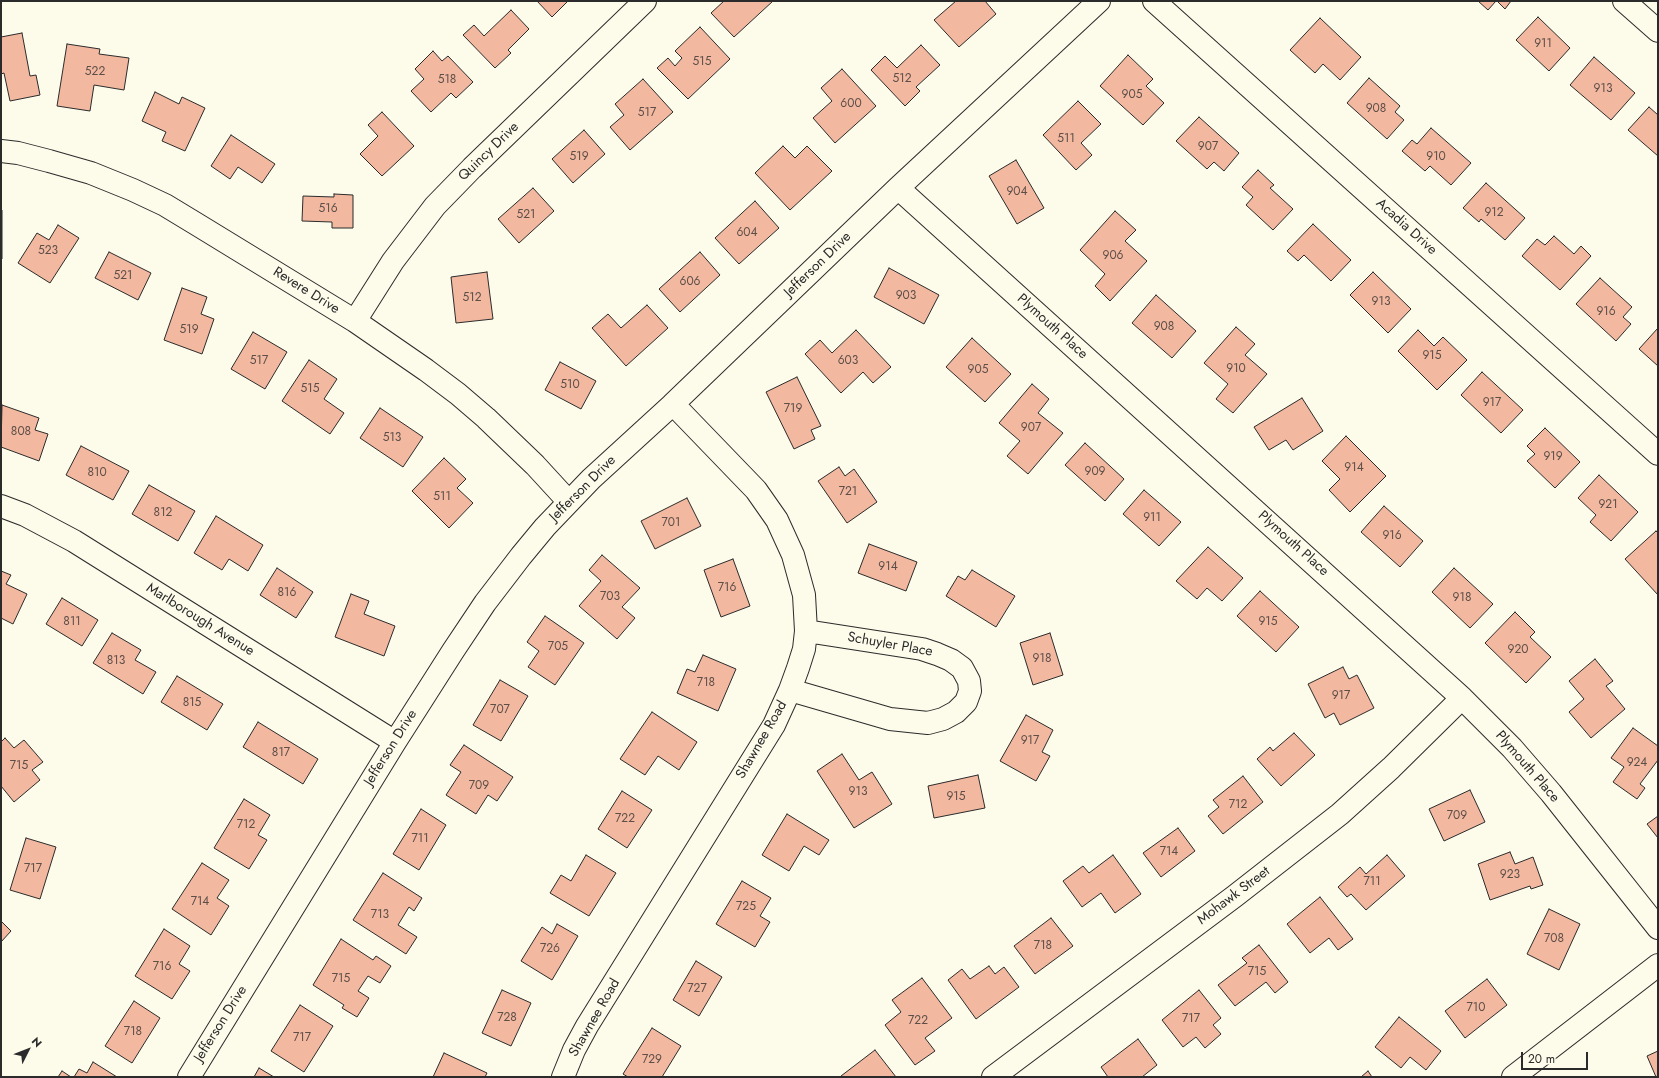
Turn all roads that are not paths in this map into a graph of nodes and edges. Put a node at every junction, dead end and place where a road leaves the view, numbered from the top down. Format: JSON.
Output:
{"nodes":[{"id":1,"x":645,"y":1,"type":"edge"},
{"id":2,"x":1099,"y":1,"type":"edge"},
{"id":3,"x":1154,"y":1,"type":"edge"},
{"id":4,"x":1624,"y":1,"type":"edge"},
{"id":5,"x":1658,"y":31,"type":"edge"},
{"id":6,"x":1,"y":151,"type":"edge"},
{"id":7,"x":898,"y":188,"type":"junction"},
{"id":8,"x":354,"y":321,"type":"junction"},
{"id":9,"x":673,"y":404,"type":"junction"},
{"id":10,"x":1658,"y":454,"type":"edge"},
{"id":11,"x":569,"y":502,"type":"junction"},
{"id":12,"x":1,"y":506,"type":"edge"},
{"id":13,"x":806,"y":631,"type":"junction"},
{"id":14,"x":790,"y":690,"type":"junction"},
{"id":15,"x":1462,"y":698,"type":"junction"},
{"id":16,"x":395,"y":742,"type":"junction"},
{"id":17,"x":1658,"y":928,"type":"edge"},
{"id":18,"x":1658,"y":965,"type":"edge"},
{"id":19,"x":189,"y":1077,"type":"edge"},
{"id":20,"x":563,"y":1077,"type":"edge"},
{"id":21,"x":993,"y":1077,"type":"edge"},
{"id":22,"x":1513,"y":1077,"type":"edge"}],
"edges":[{"from":1,"to":8,"type":"street","name":"Quincy Drive"},
{"from":2,"to":7,"type":"street","name":"Jefferson Drive"},
{"from":3,"to":10,"type":"street","name":"Acadia Drive"},
{"from":4,"to":5,"type":"street"},
{"from":6,"to":8,"type":"street","name":"Revere Drive"},
{"from":7,"to":9,"type":"street","name":"Jefferson Drive"},
{"from":7,"to":15,"type":"street","name":"Plymouth Place"},
{"from":8,"to":11,"type":"street","name":"Revere Drive"},
{"from":9,"to":11,"type":"street","name":"Jefferson Drive"},
{"from":9,"to":13,"type":"street","name":"Shawnee Road"},
{"from":11,"to":16,"type":"street","name":"Jefferson Drive"},
{"from":12,"to":16,"type":"street","name":"Marlborough Avenue"},
{"from":13,"to":14,"type":"street","name":"Shawnee Road"},
{"from":13,"to":14,"type":"street","name":"Schuyler Place"},
{"from":14,"to":20,"type":"street","name":"Shawnee Road"},
{"from":15,"to":17,"type":"street","name":"Plymouth Place"},
{"from":15,"to":21,"type":"street","name":"Mohawk Street"},
{"from":16,"to":19,"type":"street","name":"Jefferson Drive"},
{"from":18,"to":22,"type":"street"}]}
